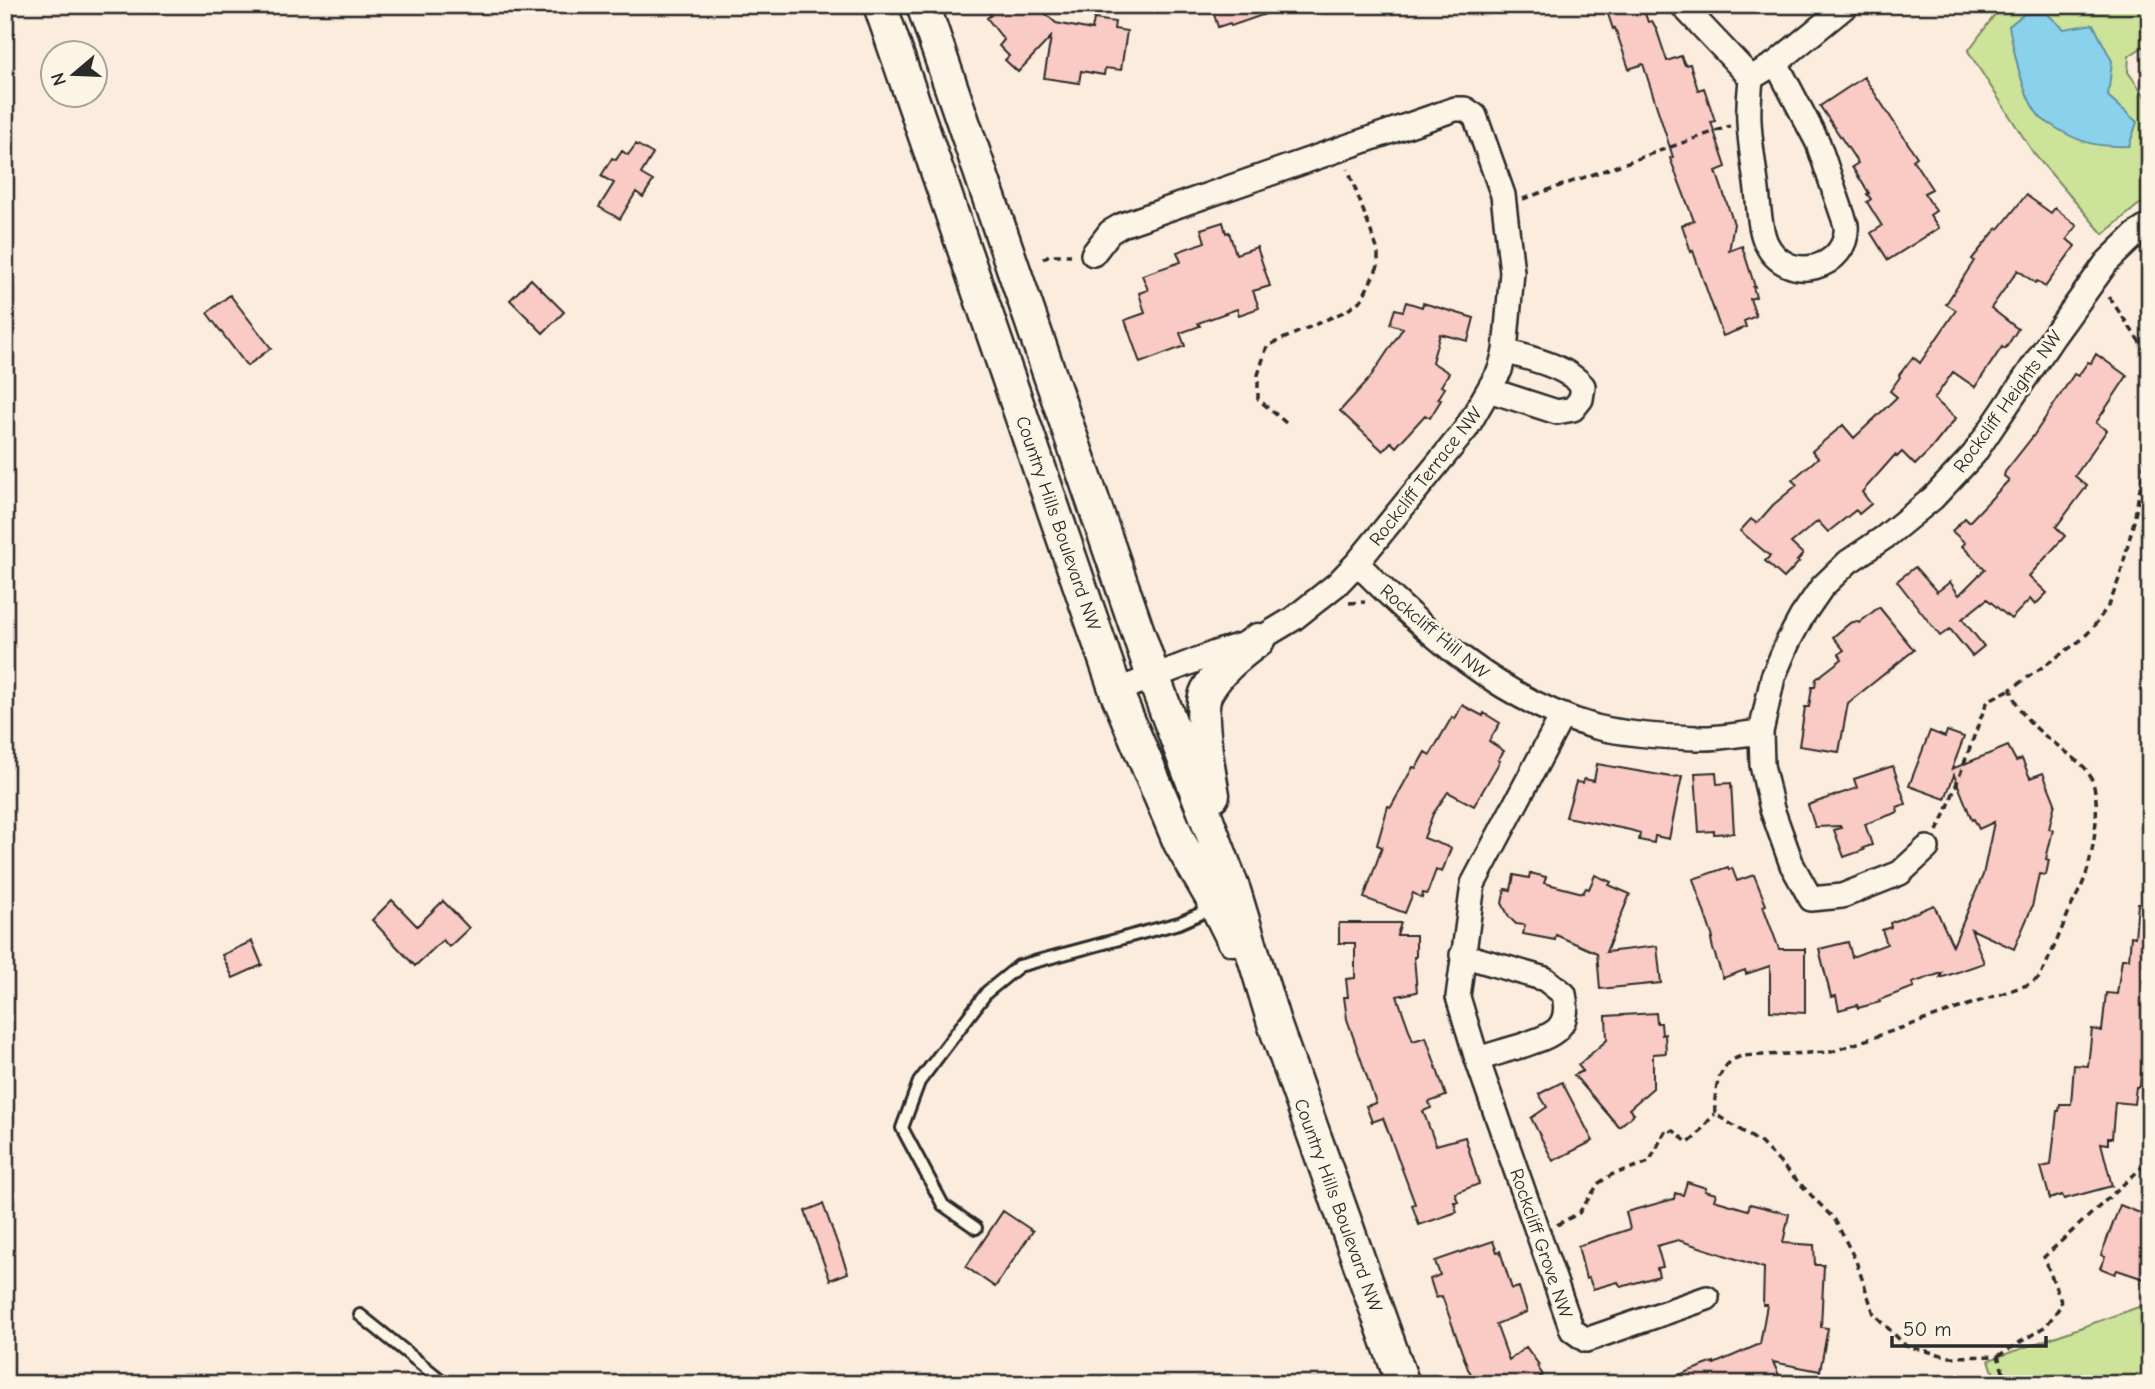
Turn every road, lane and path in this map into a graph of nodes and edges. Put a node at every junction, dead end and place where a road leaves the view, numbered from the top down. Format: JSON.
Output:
{"nodes":[{"id":1,"x":880,"y":5,"type":"edge"},
{"id":2,"x":923,"y":5,"type":"edge"},
{"id":3,"x":1682,"y":5,"type":"edge"},
{"id":4,"x":1846,"y":6,"type":"edge"},
{"id":5,"x":1776,"y":63,"type":"junction"},
{"id":6,"x":1751,"y":78,"type":"junction"},
{"id":7,"x":1749,"y":120,"type":"junction"},
{"id":8,"x":1340,"y":150,"type":"junction"},
{"id":9,"x":1504,"y":205,"type":"junction"},
{"id":10,"x":2150,"y":225,"type":"edge"},
{"id":11,"x":1093,"y":254,"type":"joint"},
{"id":12,"x":1043,"y":259,"type":"dead end"},
{"id":13,"x":2096,"y":278,"type":"junction"},
{"id":14,"x":1505,"y":351,"type":"junction"},
{"id":15,"x":2150,"y":357,"type":"edge"},
{"id":16,"x":1489,"y":390,"type":"junction"},
{"id":17,"x":1286,"y":423,"type":"dead end"},
{"id":18,"x":2150,"y":434,"type":"edge"},
{"id":19,"x":1357,"y":563,"type":"junction"},
{"id":20,"x":1345,"y":605,"type":"dead end"},
{"id":21,"x":1373,"y":605,"type":"dead end"},
{"id":22,"x":1258,"y":640,"type":"junction"},
{"id":23,"x":1153,"y":676,"type":"junction"},
{"id":24,"x":2011,"y":689,"type":"junction"},
{"id":25,"x":1116,"y":691,"type":"junction"},
{"id":26,"x":1562,"y":716,"type":"junction"},
{"id":27,"x":1761,"y":732,"type":"junction"},
{"id":28,"x":1927,"y":848,"type":"joint"},
{"id":29,"x":1225,"y":888,"type":"junction"},
{"id":30,"x":1462,"y":955,"type":"junction"},
{"id":31,"x":1477,"y":1059,"type":"junction"},
{"id":32,"x":1715,"y":1114,"type":"junction"},
{"id":33,"x":2150,"y":1160,"type":"edge"},
{"id":34,"x":975,"y":1228,"type":"dead end"},
{"id":35,"x":1539,"y":1233,"type":"junction"},
{"id":36,"x":1707,"y":1298,"type":"dead end"},
{"id":37,"x":360,"y":1315,"type":"dead end"},
{"id":38,"x":1998,"y":1356,"type":"junction"},
{"id":39,"x":446,"y":1384,"type":"edge"},
{"id":40,"x":1403,"y":1384,"type":"edge"},
{"id":41,"x":2007,"y":1384,"type":"edge"}],
"edges":[{"from":1,"to":25,"type":"main road","name":"Country Hills Boulevard NW"},
{"from":2,"to":23,"type":"main road","name":"Country Hills Boulevard NW"},
{"from":3,"to":6,"type":"street"},
{"from":4,"to":5,"type":"street"},
{"from":5,"to":6,"type":"street"},
{"from":5,"to":7,"type":"street"},
{"from":6,"to":7,"type":"street"},
{"from":7,"to":9,"type":"path"},
{"from":8,"to":9,"type":"street","name":"Rockcliff Terrace NW"},
{"from":8,"to":11,"type":"street","name":"Rockcliff Terrace NW"},
{"from":8,"to":17,"type":"path"},
{"from":9,"to":14,"type":"street","name":"Rockcliff Terrace NW"},
{"from":10,"to":13,"type":"street","name":"Rockcliff Heights NW"},
{"from":11,"to":12,"type":"path"},
{"from":13,"to":15,"type":"path"},
{"from":13,"to":27,"type":"street","name":"Rockcliff Heights NW"},
{"from":14,"to":16,"type":"street","name":"Rockcliff Terrace NW"},
{"from":14,"to":16,"type":"street"},
{"from":16,"to":19,"type":"street","name":"Rockcliff Terrace NW"},
{"from":18,"to":24,"type":"path"},
{"from":19,"to":22,"type":"street","name":"Rockcliff Terrace NW"},
{"from":19,"to":26,"type":"street","name":"Rockcliff Hill NW"},
{"from":20,"to":21,"type":"path"},
{"from":22,"to":23,"type":"street","name":"Rockcliff Terrace NW"},
{"from":22,"to":29,"type":"main road"},
{"from":23,"to":25,"type":"street","name":"Rockcliff Terrace NW"},
{"from":23,"to":29,"type":"main road","name":"Country Hills Boulevard NW"},
{"from":24,"to":28,"type":"path"},
{"from":24,"to":32,"type":"path"},
{"from":25,"to":29,"type":"main road","name":"Country Hills Boulevard NW"},
{"from":26,"to":27,"type":"street","name":"Rockcliff Hill NW"},
{"from":26,"to":30,"type":"street","name":"Rockcliff Grove NW"},
{"from":27,"to":28,"type":"street","name":"Rockcliff Heights NW"},
{"from":29,"to":34,"type":"lane"},
{"from":29,"to":40,"type":"main road","name":"Country Hills Boulevard NW"},
{"from":30,"to":31,"type":"street","name":"Rockcliff Grove NW"},
{"from":30,"to":31,"type":"street"},
{"from":31,"to":35,"type":"street","name":"Rockcliff Grove NW"},
{"from":32,"to":35,"type":"path"},
{"from":32,"to":38,"type":"path"},
{"from":33,"to":38,"type":"path"},
{"from":35,"to":36,"type":"street","name":"Rockcliff Grove NW"},
{"from":37,"to":39,"type":"lane"},
{"from":38,"to":41,"type":"path"}]}
